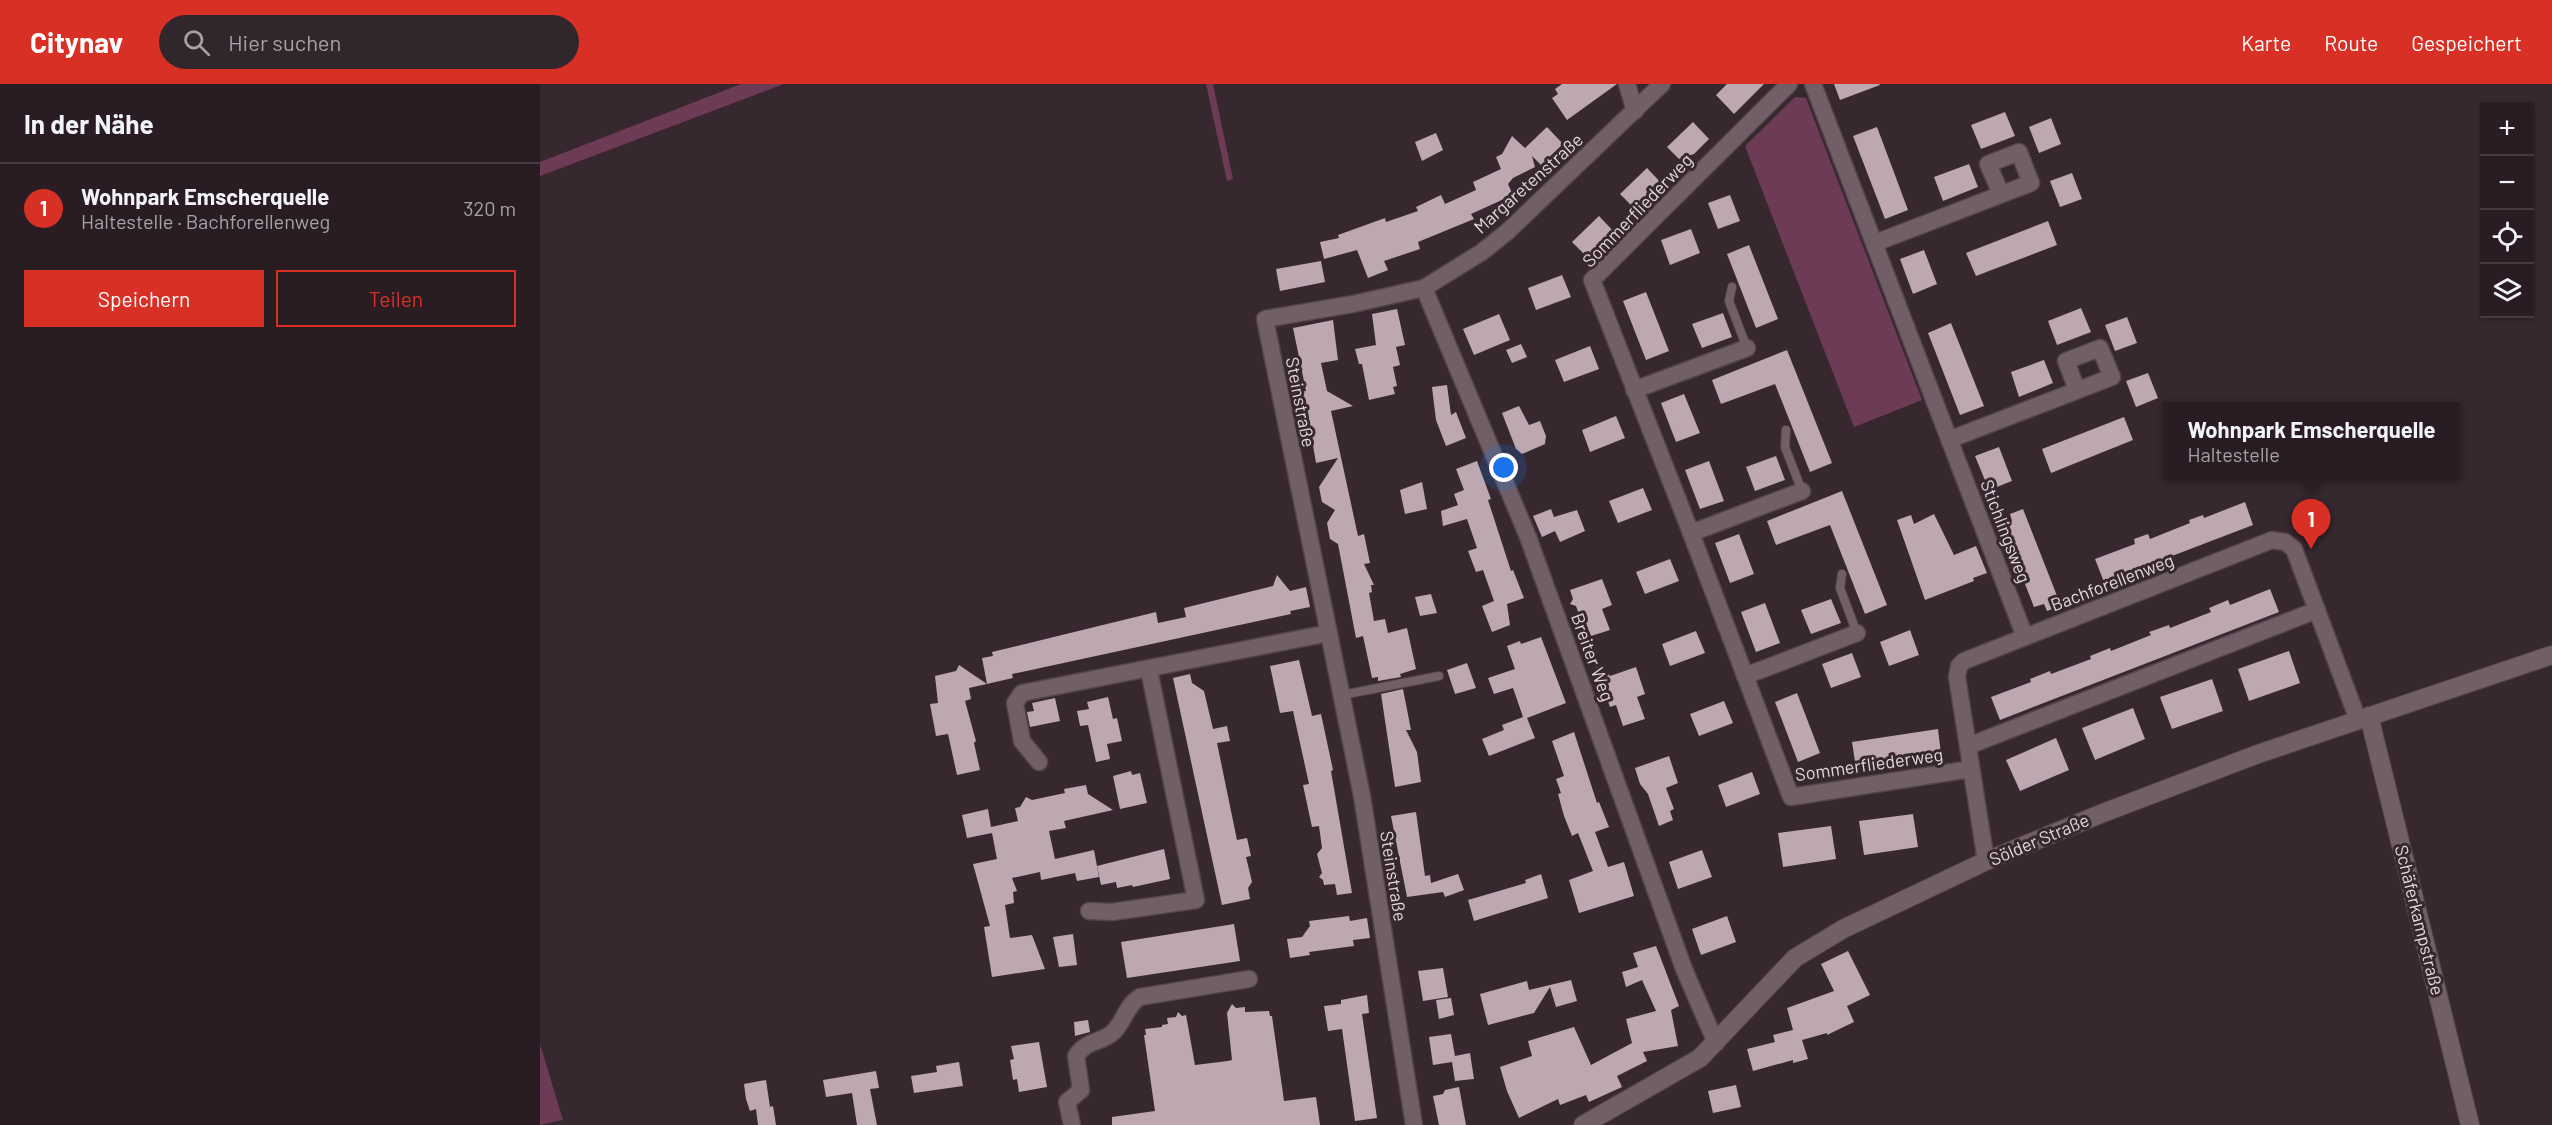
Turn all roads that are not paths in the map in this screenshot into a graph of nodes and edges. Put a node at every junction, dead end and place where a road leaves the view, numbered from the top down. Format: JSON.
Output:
{"nodes":[{"id":1,"x":1627,"y":84,"type":"edge"},
{"id":2,"x":1662,"y":84,"type":"edge"},
{"id":3,"x":1789,"y":84,"type":"edge"},
{"id":4,"x":1813,"y":84,"type":"edge"},
{"id":5,"x":1635,"y":111,"type":"junction"},
{"id":6,"x":2001,"y":194,"type":"dead end"},
{"id":7,"x":1875,"y":243,"type":"junction"},
{"id":8,"x":1732,"y":287,"type":"dead end"},
{"id":9,"x":1424,"y":288,"type":"junction"},
{"id":10,"x":1265,"y":319,"type":"joint"},
{"id":11,"x":1747,"y":348,"type":"joint"},
{"id":12,"x":1634,"y":390,"type":"junction"},
{"id":13,"x":2077,"y":390,"type":"dead end"},
{"id":14,"x":1786,"y":430,"type":"dead end"},
{"id":15,"x":1951,"y":439,"type":"junction"},
{"id":16,"x":1802,"y":491,"type":"joint"},
{"id":17,"x":1691,"y":533,"type":"junction"},
{"id":18,"x":1842,"y":574,"type":"dead end"},
{"id":19,"x":2317,"y":610,"type":"junction"},
{"id":20,"x":1329,"y":633,"type":"junction"},
{"id":21,"x":1857,"y":633,"type":"joint"},
{"id":22,"x":2025,"y":637,"type":"junction"},
{"id":23,"x":2552,"y":655,"type":"edge"},
{"id":24,"x":1149,"y":670,"type":"junction"},
{"id":25,"x":1439,"y":676,"type":"dead end"},
{"id":26,"x":1745,"y":676,"type":"junction"},
{"id":27,"x":1342,"y":695,"type":"junction"},
{"id":28,"x":2364,"y":718,"type":"junction"},
{"id":29,"x":1968,"y":746,"type":"junction"},
{"id":30,"x":1039,"y":762,"type":"dead end"},
{"id":31,"x":1971,"y":769,"type":"junction"},
{"id":32,"x":1986,"y":861,"type":"junction"},
{"id":33,"x":1089,"y":911,"type":"dead end"},
{"id":34,"x":1249,"y":979,"type":"dead end"},
{"id":35,"x":1716,"y":1043,"type":"junction"},
{"id":36,"x":1072,"y":1125,"type":"edge"},
{"id":37,"x":1414,"y":1125,"type":"edge"},
{"id":38,"x":1583,"y":1125,"type":"edge"},
{"id":39,"x":2470,"y":1125,"type":"edge"}],
"edges":[{"from":1,"to":5,"type":"street"},
{"from":2,"to":5,"type":"street","name":"Margaretenstraße"},
{"from":3,"to":12,"type":"street","name":"Sommerfliederweg"},
{"from":4,"to":7,"type":"street","name":"Stichlingsweg"},
{"from":5,"to":9,"type":"street","name":"Margaretenstraße"},
{"from":6,"to":7,"type":"street"},
{"from":7,"to":15,"type":"street","name":"Stichlingsweg"},
{"from":8,"to":11,"type":"lane"},
{"from":9,"to":10,"type":"street","name":"Margaretenstraße"},
{"from":9,"to":35,"type":"street","name":"Breiter Weg"},
{"from":10,"to":20,"type":"street","name":"Steinstraße"},
{"from":11,"to":12,"type":"street"},
{"from":12,"to":17,"type":"street","name":"Sommerfliederweg"},
{"from":13,"to":15,"type":"street"},
{"from":14,"to":16,"type":"lane"},
{"from":15,"to":22,"type":"street","name":"Stichlingsweg"},
{"from":16,"to":17,"type":"street"},
{"from":17,"to":26,"type":"street","name":"Sommerfliederweg"},
{"from":18,"to":21,"type":"lane"},
{"from":19,"to":22,"type":"street","name":"Bachforellenweg"},
{"from":19,"to":28,"type":"street","name":"Bachforellenweg"},
{"from":19,"to":29,"type":"street"},
{"from":20,"to":24,"type":"street"},
{"from":20,"to":27,"type":"street","name":"Steinstraße"},
{"from":21,"to":26,"type":"street"},
{"from":22,"to":29,"type":"street","name":"Bachforellenweg"},
{"from":23,"to":28,"type":"street","name":"Sölder Straße"},
{"from":24,"to":30,"type":"street"},
{"from":24,"to":33,"type":"street"},
{"from":25,"to":27,"type":"lane"},
{"from":26,"to":31,"type":"street","name":"Sommerfliederweg"},
{"from":27,"to":37,"type":"street","name":"Steinstraße"},
{"from":28,"to":32,"type":"street","name":"Sölder Straße"},
{"from":28,"to":39,"type":"street","name":"Schäferkampstraße"},
{"from":29,"to":31,"type":"street","name":"Bachforellenweg"},
{"from":31,"to":32,"type":"street","name":"Bachforellenweg"},
{"from":32,"to":35,"type":"street","name":"Sölder Straße"},
{"from":34,"to":36,"type":"street"},
{"from":35,"to":38,"type":"street","name":"Sölder Straße"}]}
